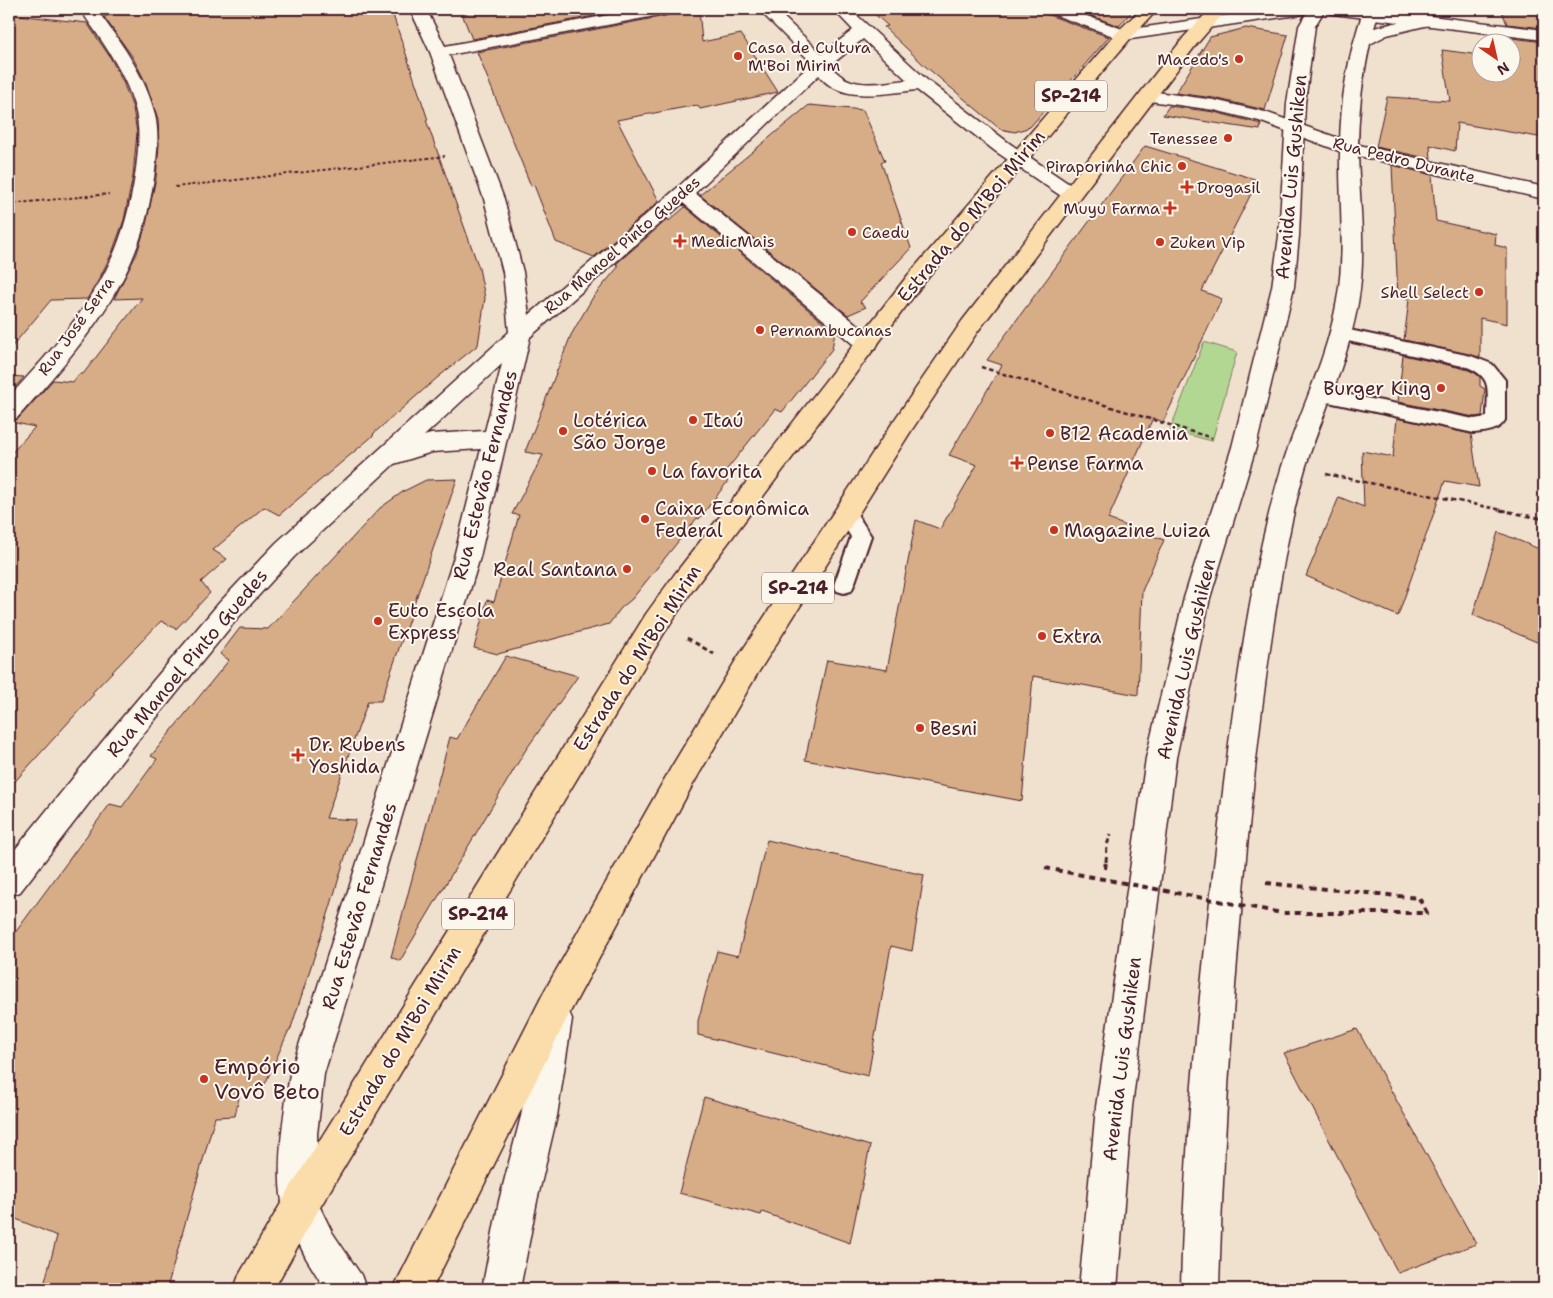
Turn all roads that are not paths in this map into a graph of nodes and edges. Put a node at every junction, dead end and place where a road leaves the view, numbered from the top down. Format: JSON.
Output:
{"nodes":[{"id":1,"x":88,"y":9,"type":"edge"},
{"id":2,"x":418,"y":9,"type":"edge"},
{"id":3,"x":665,"y":9,"type":"edge"},
{"id":4,"x":766,"y":9,"type":"edge"},
{"id":5,"x":841,"y":9,"type":"edge"},
{"id":6,"x":1053,"y":9,"type":"edge"},
{"id":7,"x":1150,"y":9,"type":"edge"},
{"id":8,"x":1304,"y":9,"type":"edge"},
{"id":9,"x":1317,"y":9,"type":"edge"},
{"id":10,"x":1333,"y":9,"type":"edge"},
{"id":11,"x":1414,"y":9,"type":"edge"},
{"id":12,"x":1451,"y":9,"type":"edge"},
{"id":13,"x":1371,"y":11,"type":"edge"},
{"id":14,"x":1213,"y":15,"type":"edge"},
{"id":15,"x":1427,"y":20,"type":"junction"},
{"id":16,"x":864,"y":30,"type":"junction"},
{"id":17,"x":1124,"y":35,"type":"junction"},
{"id":18,"x":1544,"y":36,"type":"edge"},
{"id":19,"x":1361,"y":42,"type":"junction"},
{"id":20,"x":439,"y":52,"type":"junction"},
{"id":21,"x":821,"y":64,"type":"junction"},
{"id":22,"x":921,"y":84,"type":"junction"},
{"id":23,"x":1149,"y":96,"type":"junction"},
{"id":24,"x":1294,"y":127,"type":"junction"},
{"id":25,"x":1349,"y":148,"type":"junction"},
{"id":26,"x":1018,"y":158,"type":"junction"},
{"id":27,"x":683,"y":192,"type":"junction"},
{"id":28,"x":1544,"y":193,"type":"edge"},
{"id":29,"x":1071,"y":194,"type":"junction"},
{"id":30,"x":520,"y":334,"type":"junction"},
{"id":31,"x":1340,"y":334,"type":"junction"},
{"id":32,"x":867,"y":344,"type":"junction"},
{"id":33,"x":1320,"y":395,"type":"junction"},
{"id":34,"x":9,"y":412,"type":"edge"},
{"id":35,"x":495,"y":440,"type":"junction"},
{"id":36,"x":382,"y":461,"type":"junction"},
{"id":37,"x":846,"y":513,"type":"junction"},
{"id":38,"x":844,"y":586,"type":"dead end"},
{"id":39,"x":9,"y":881,"type":"edge"},
{"id":40,"x":557,"y":1002,"type":"junction"},
{"id":41,"x":300,"y":1206,"type":"junction"},
{"id":42,"x":506,"y":1288,"type":"edge"},
{"id":43,"x":253,"y":1289,"type":"edge"},
{"id":44,"x":347,"y":1289,"type":"edge"},
{"id":45,"x":412,"y":1289,"type":"edge"},
{"id":46,"x":1098,"y":1289,"type":"edge"},
{"id":47,"x":1200,"y":1289,"type":"edge"}],
"edges":[{"from":1,"to":34,"type":"street","name":"Rua José Serra"},
{"from":2,"to":20,"type":"street","name":"Rua Estevão Fernandes"},
{"from":3,"to":20,"type":"street"},
{"from":4,"to":21,"type":"street"},
{"from":5,"to":16,"type":"street"},
{"from":6,"to":17,"type":"street"},
{"from":7,"to":17,"type":"main road","name":"Estrada do M'Boi Mirim","number":"SP-214"},
{"from":8,"to":14,"type":"street"},
{"from":9,"to":24,"type":"street","name":"Avenida Luis Gushiken"},
{"from":10,"to":13,"type":"street"},
{"from":11,"to":15,"type":"street"},
{"from":12,"to":15,"type":"street"},
{"from":13,"to":15,"type":"street"},
{"from":13,"to":19,"type":"street"},
{"from":14,"to":17,"type":"street"},
{"from":14,"to":23,"type":"main road","number":"SP-214"},
{"from":15,"to":18,"type":"street"},
{"from":15,"to":19,"type":"street"},
{"from":16,"to":21,"type":"street","name":"Rua Manoel Pinto Guedes"},
{"from":16,"to":22,"type":"street"},
{"from":17,"to":26,"type":"main road","name":"Estrada do M'Boi Mirim","number":"SP-214"},
{"from":19,"to":25,"type":"street"},
{"from":20,"to":30,"type":"street","name":"Rua Estevão Fernandes"},
{"from":21,"to":22,"type":"street"},
{"from":21,"to":27,"type":"street","name":"Rua Manoel Pinto Guedes"},
{"from":22,"to":26,"type":"street"},
{"from":23,"to":24,"type":"street","name":"Rua Pedro Durante"},
{"from":23,"to":29,"type":"main road","number":"SP-214"},
{"from":24,"to":25,"type":"street","name":"Rua Pedro Durante"},
{"from":24,"to":46,"type":"street","name":"Avenida Luis Gushiken"},
{"from":25,"to":28,"type":"street","name":"Rua Pedro Durante"},
{"from":25,"to":31,"type":"street"},
{"from":26,"to":29,"type":"street"},
{"from":26,"to":32,"type":"main road","name":"Estrada do M'Boi Mirim","number":"SP-214"},
{"from":27,"to":30,"type":"street","name":"Rua Manoel Pinto Guedes"},
{"from":27,"to":32,"type":"street"},
{"from":29,"to":37,"type":"main road","number":"SP-214"},
{"from":30,"to":35,"type":"street","name":"Rua Estevão Fernandes"},
{"from":30,"to":36,"type":"street","name":"Rua Manoel Pinto Guedes"},
{"from":31,"to":33,"type":"street"},
{"from":31,"to":33,"type":"lane"},
{"from":32,"to":41,"type":"main road","name":"Estrada do M'Boi Mirim","number":"SP-214"},
{"from":33,"to":47,"type":"street"},
{"from":35,"to":36,"type":"street","name":"Rua Manoel Pinto Guedes"},
{"from":35,"to":41,"type":"street","name":"Rua Estevão Fernandes"},
{"from":36,"to":39,"type":"street","name":"Rua Manoel Pinto Guedes"},
{"from":37,"to":38,"type":"lane"},
{"from":37,"to":40,"type":"main road","number":"SP-214"},
{"from":40,"to":42,"type":"street"},
{"from":40,"to":45,"type":"main road","number":"SP-214"},
{"from":41,"to":43,"type":"main road","name":"Estrada do M'Boi Mirim","number":"SP-214"},
{"from":41,"to":44,"type":"street"}]}
